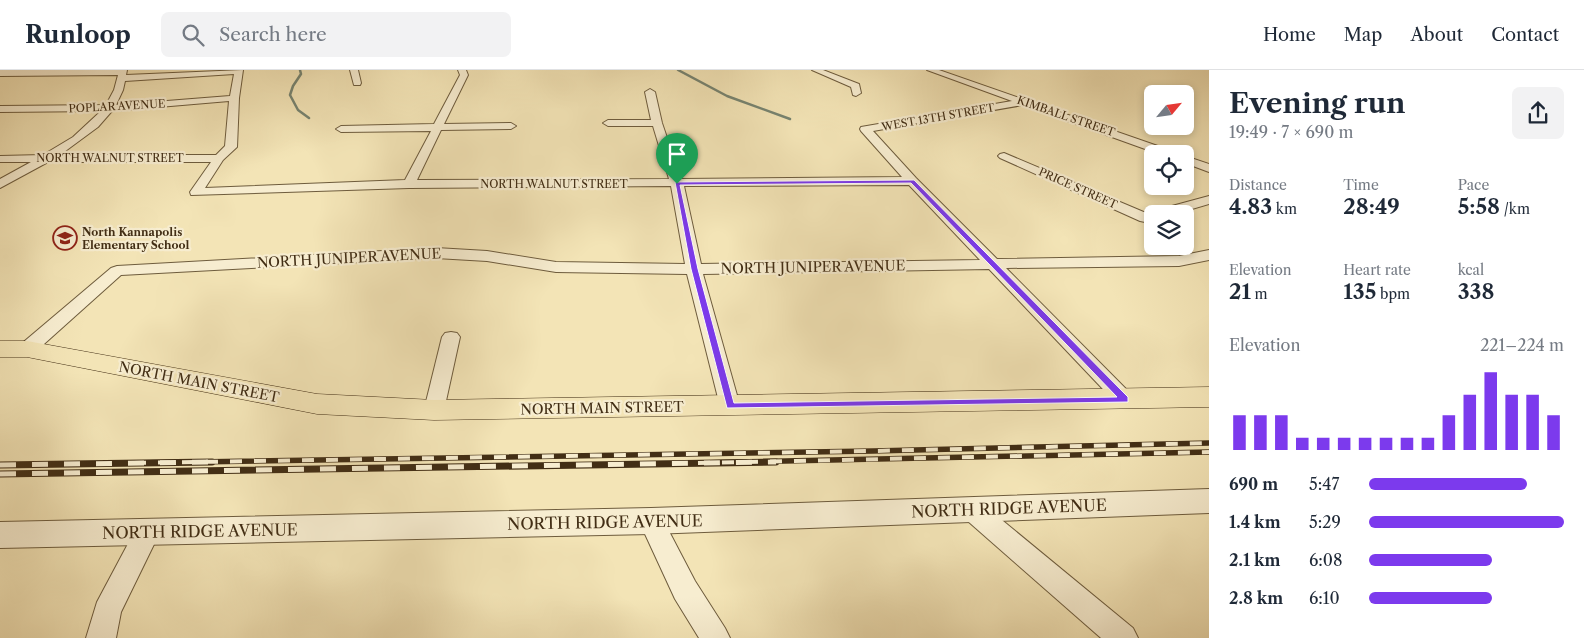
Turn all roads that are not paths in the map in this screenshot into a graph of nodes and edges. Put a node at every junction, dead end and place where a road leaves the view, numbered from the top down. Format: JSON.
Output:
{"nodes":[{"id":1,"x":354,"y":70,"type":"edge"},
{"id":2,"x":462,"y":70,"type":"edge"},
{"id":3,"x":816,"y":70,"type":"edge"},
{"id":4,"x":932,"y":70,"type":"edge"},
{"id":5,"x":239,"y":71,"type":"edge"},
{"id":6,"x":21,"y":72,"type":"edge"},
{"id":7,"x":0,"y":73,"type":"edge"},
{"id":8,"x":123,"y":73,"type":"edge"},
{"id":9,"x":357,"y":83,"type":"dead end"},
{"id":10,"x":650,"y":92,"type":"dead end"},
{"id":11,"x":856,"y":93,"type":"dead end"},
{"id":12,"x":234,"y":98,"type":"junction"},
{"id":13,"x":1026,"y":102,"type":"junction"},
{"id":14,"x":111,"y":108,"type":"junction"},
{"id":15,"x":0,"y":109,"type":"edge"},
{"id":16,"x":608,"y":123,"type":"dead end"},
{"id":17,"x":657,"y":123,"type":"junction"},
{"id":18,"x":437,"y":126,"type":"junction"},
{"id":19,"x":511,"y":126,"type":"dead end"},
{"id":20,"x":341,"y":129,"type":"dead end"},
{"id":21,"x":1146,"y":145,"type":"edge"},
{"id":22,"x":1004,"y":156,"type":"dead end"},
{"id":23,"x":45,"y":158,"type":"junction"},
{"id":24,"x":219,"y":158,"type":"junction"},
{"id":25,"x":0,"y":159,"type":"edge"},
{"id":26,"x":1194,"y":162,"type":"edge"},
{"id":27,"x":1209,"y":168,"type":"edge"},
{"id":28,"x":912,"y":181,"type":"junction"},
{"id":29,"x":0,"y":184,"type":"edge"},
{"id":30,"x":409,"y":184,"type":"junction"},
{"id":31,"x":677,"y":184,"type":"junction"},
{"id":32,"x":1209,"y":200,"type":"edge"},
{"id":33,"x":1191,"y":205,"type":"edge"},
{"id":34,"x":1144,"y":217,"type":"edge"},
{"id":35,"x":1209,"y":255,"type":"edge"},
{"id":36,"x":992,"y":264,"type":"junction"},
{"id":37,"x":694,"y":269,"type":"junction"},
{"id":38,"x":451,"y":337,"type":"dead end"},
{"id":39,"x":13,"y":349,"type":"edge"},
{"id":40,"x":1209,"y":397,"type":"edge"},
{"id":41,"x":1124,"y":400,"type":"junction"},
{"id":42,"x":730,"y":406,"type":"junction"},
{"id":43,"x":434,"y":410,"type":"junction"},
{"id":44,"x":1209,"y":501,"type":"edge"},
{"id":45,"x":971,"y":510,"type":"junction"},
{"id":46,"x":651,"y":521,"type":"junction"},
{"id":47,"x":147,"y":532,"type":"junction"},
{"id":48,"x":0,"y":535,"type":"edge"},
{"id":49,"x":101,"y":638,"type":"edge"},
{"id":50,"x":716,"y":638,"type":"edge"},
{"id":51,"x":1123,"y":638,"type":"edge"}],
"edges":[{"from":1,"to":9,"type":"street"},
{"from":2,"to":18,"type":"street"},
{"from":3,"to":11,"type":"street"},
{"from":4,"to":13,"type":"street","name":"KIMBALL STREET"},
{"from":5,"to":8,"type":"street"},
{"from":5,"to":12,"type":"street"},
{"from":6,"to":7,"type":"street"},
{"from":6,"to":8,"type":"street"},
{"from":8,"to":14,"type":"street"},
{"from":10,"to":17,"type":"street"},
{"from":12,"to":14,"type":"street","name":"POPLAR AVENUE"},
{"from":12,"to":24,"type":"street"},
{"from":13,"to":21,"type":"street","name":"KIMBALL STREET"},
{"from":13,"to":28,"type":"street","name":"WEST 13TH STREET"},
{"from":14,"to":15,"type":"street","name":"POPLAR AVENUE"},
{"from":14,"to":23,"type":"street"},
{"from":16,"to":17,"type":"street"},
{"from":17,"to":31,"type":"street"},
{"from":18,"to":19,"type":"street"},
{"from":18,"to":20,"type":"street"},
{"from":18,"to":30,"type":"street"},
{"from":22,"to":34,"type":"street","name":"PRICE STREET"},
{"from":23,"to":24,"type":"street","name":"NORTH WALNUT STREET"},
{"from":23,"to":25,"type":"street","name":"NORTH WALNUT STREET"},
{"from":23,"to":29,"type":"street"},
{"from":24,"to":30,"type":"street","name":"NORTH WALNUT STREET"},
{"from":26,"to":27,"type":"street"},
{"from":28,"to":31,"type":"street","name":"NORTH WALNUT STREET"},
{"from":28,"to":36,"type":"street","name":"WEST 13TH STREET"},
{"from":30,"to":31,"type":"street","name":"NORTH WALNUT STREET"},
{"from":31,"to":37,"type":"street"},
{"from":32,"to":33,"type":"street"},
{"from":35,"to":36,"type":"street","name":"NORTH JUNIPER AVENUE"},
{"from":36,"to":37,"type":"street","name":"NORTH JUNIPER AVENUE"},
{"from":36,"to":41,"type":"street","name":"WEST 13TH STREET"},
{"from":37,"to":39,"type":"street","name":"NORTH JUNIPER AVENUE"},
{"from":37,"to":42,"type":"street"},
{"from":38,"to":43,"type":"street"},
{"from":39,"to":43,"type":"main road","name":"NORTH MAIN STREET"},
{"from":40,"to":41,"type":"main road","name":"NORTH MAIN STREET"},
{"from":41,"to":42,"type":"main road","name":"NORTH MAIN STREET"},
{"from":42,"to":43,"type":"main road","name":"NORTH MAIN STREET"},
{"from":44,"to":45,"type":"street","name":"NORTH RIDGE AVENUE"},
{"from":45,"to":46,"type":"street","name":"NORTH RIDGE AVENUE"},
{"from":45,"to":51,"type":"street"},
{"from":46,"to":47,"type":"street","name":"NORTH RIDGE AVENUE"},
{"from":46,"to":50,"type":"street"},
{"from":47,"to":48,"type":"street","name":"NORTH RIDGE AVENUE"},
{"from":47,"to":49,"type":"street"}]}
